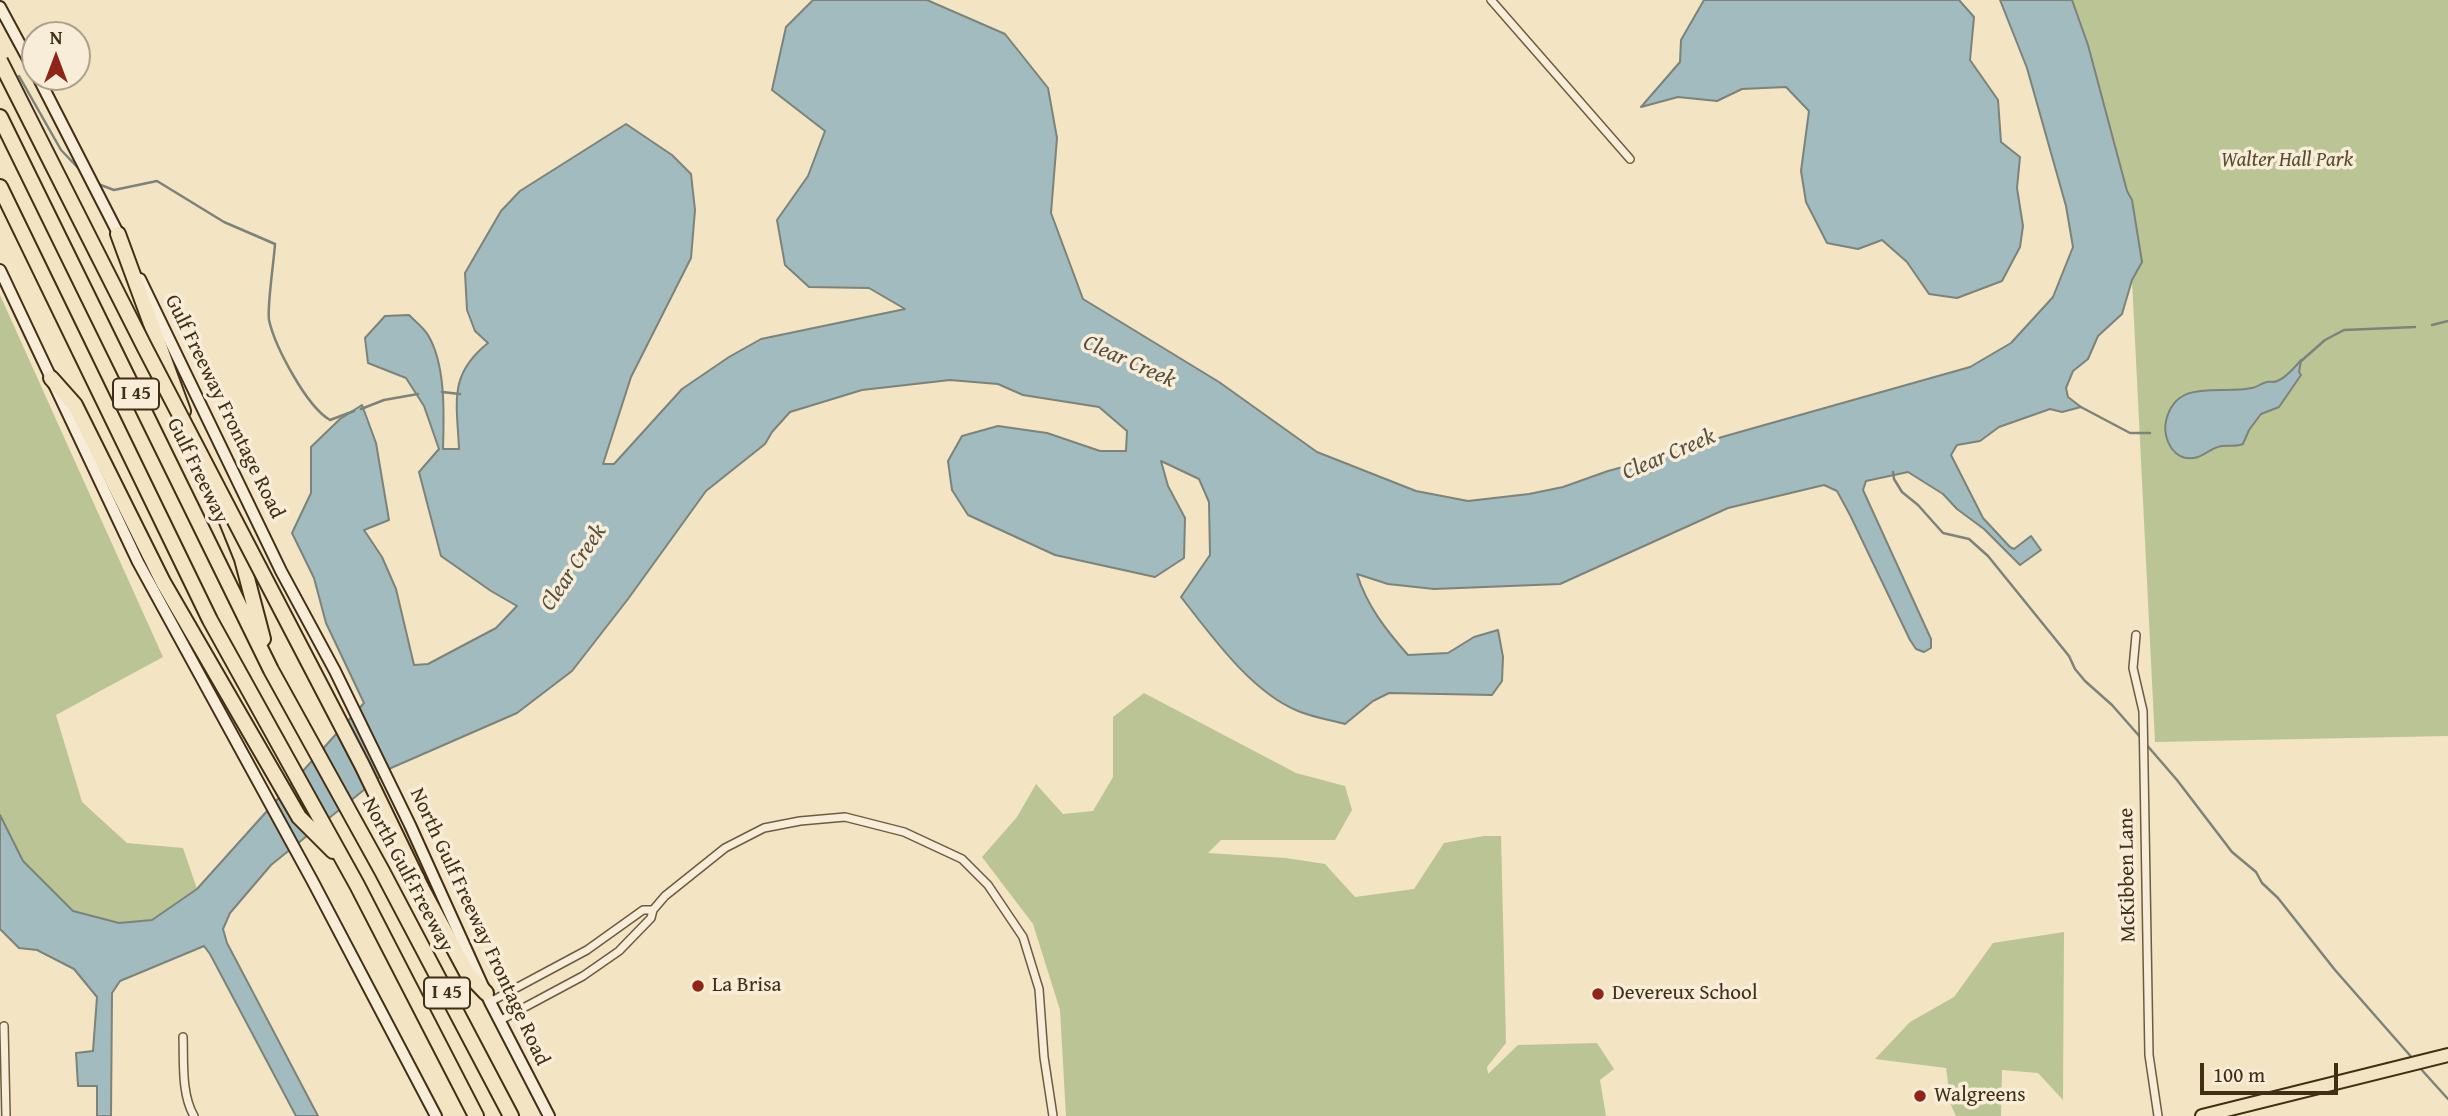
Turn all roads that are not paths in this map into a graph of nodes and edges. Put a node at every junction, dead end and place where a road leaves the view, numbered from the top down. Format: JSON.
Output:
{"nodes":[{"id":1,"x":1491,"y":0,"type":"edge"},
{"id":2,"x":0,"y":7,"type":"edge"},
{"id":3,"x":21,"y":46,"type":"edge"},
{"id":4,"x":0,"y":61,"type":"edge"},
{"id":5,"x":45,"y":91,"type":"edge"},
{"id":6,"x":0,"y":117,"type":"edge"},
{"id":7,"x":1630,"y":159,"type":"dead end"},
{"id":8,"x":0,"y":187,"type":"edge"},
{"id":9,"x":118,"y":234,"type":"junction"},
{"id":10,"x":0,"y":270,"type":"edge"},
{"id":11,"x":51,"y":378,"type":"junction"},
{"id":12,"x":2136,"y":635,"type":"dead end"},
{"id":13,"x":271,"y":670,"type":"junction"},
{"id":14,"x":303,"y":728,"type":"joint"},
{"id":15,"x":375,"y":754,"type":"joint"},
{"id":16,"x":346,"y":865,"type":"junction"},
{"id":17,"x":653,"y":910,"type":"junction"},
{"id":18,"x":488,"y":998,"type":"junction"},
{"id":19,"x":499,"y":1021,"type":"junction"},
{"id":20,"x":4,"y":1026,"type":"dead end"},
{"id":21,"x":183,"y":1037,"type":"dead end"},
{"id":22,"x":2448,"y":1055,"type":"edge"},
{"id":23,"x":3,"y":1101,"type":"edge"},
{"id":24,"x":2228,"y":1113,"type":"edge"},
{"id":25,"x":6,"y":1116,"type":"edge"},
{"id":26,"x":194,"y":1116,"type":"edge"},
{"id":27,"x":436,"y":1116,"type":"edge"},
{"id":28,"x":476,"y":1116,"type":"edge"},
{"id":29,"x":511,"y":1116,"type":"edge"},
{"id":30,"x":549,"y":1116,"type":"edge"},
{"id":31,"x":1053,"y":1116,"type":"edge"},
{"id":32,"x":2158,"y":1116,"type":"edge"},
{"id":33,"x":2202,"y":1116,"type":"edge"}],
"edges":[{"from":1,"to":7,"type":"street"},
{"from":2,"to":3,"type":"main road"},
{"from":4,"to":18,"type":"highway","bridge":true},
{"from":5,"to":9,"type":"main road","name":"Gulf Freeway Frontage Road"},
{"from":6,"to":13,"type":"highway","name":"Gulf Freeway","number":"I 45"},
{"from":8,"to":16,"type":"highway","number":"I 45"},
{"from":9,"to":13,"type":"highway"},
{"from":9,"to":15,"type":"main road","name":"Gulf Freeway Frontage Road"},
{"from":10,"to":11,"type":"main road"},
{"from":11,"to":16,"type":"highway"},
{"from":11,"to":27,"type":"main road"},
{"from":12,"to":32,"type":"street","name":"McKibben Lane"},
{"from":13,"to":14,"type":"highway","name":"Gulf Freeway","number":"I 45"},
{"from":14,"to":29,"type":"highway","name":"North Gulf Freeway","number":"I 45"},
{"from":15,"to":18,"type":"main road","name":"North Gulf Freeway Frontage Road"},
{"from":16,"to":28,"type":"highway","number":"I 45"},
{"from":17,"to":18,"type":"street"},
{"from":17,"to":19,"type":"street"},
{"from":17,"to":31,"type":"street"},
{"from":18,"to":19,"type":"main road","name":"North Gulf Freeway Frontage Road"},
{"from":19,"to":30,"type":"main road","name":"North Gulf Freeway Frontage Road"},
{"from":20,"to":23,"type":"street"},
{"from":21,"to":26,"type":"street"},
{"from":22,"to":24,"type":"main road"},
{"from":23,"to":25,"type":"street"},
{"from":24,"to":33,"type":"main road"}]}
